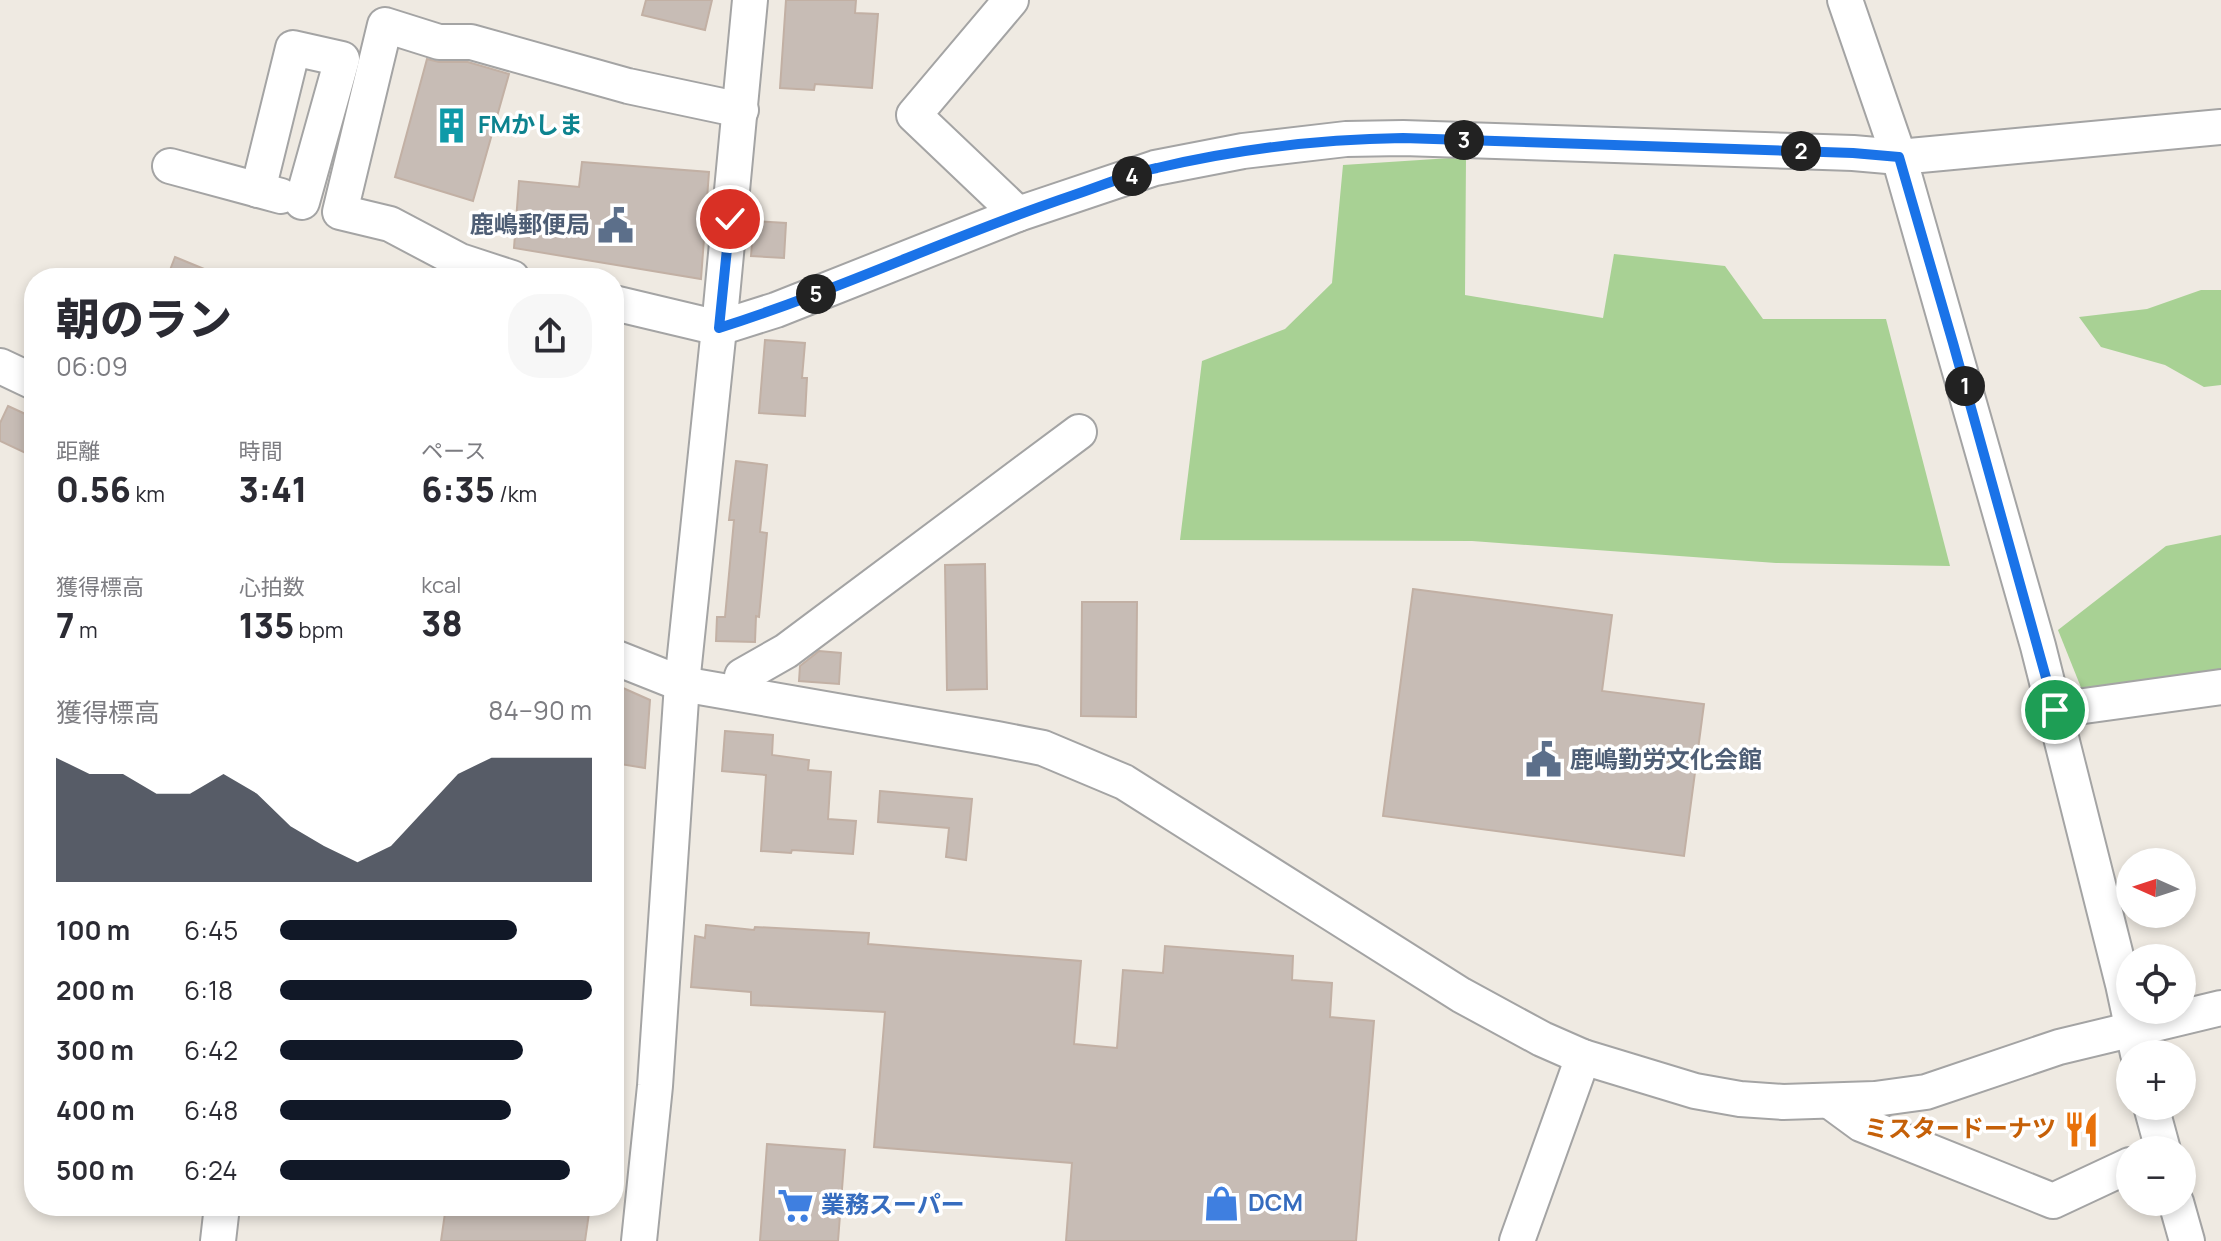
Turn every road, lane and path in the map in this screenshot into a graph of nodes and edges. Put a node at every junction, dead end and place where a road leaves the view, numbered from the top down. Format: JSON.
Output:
{"nodes":[{"id":1,"x":750,"y":0,"type":"edge"},
{"id":2,"x":1011,"y":0,"type":"edge"},
{"id":3,"x":1845,"y":0,"type":"edge"},
{"id":4,"x":741,"y":110,"type":"junction"},
{"id":5,"x":2221,"y":127,"type":"edge"},
{"id":6,"x":1899,"y":157,"type":"junction"},
{"id":7,"x":170,"y":166,"type":"dead end"},
{"id":8,"x":258,"y":190,"type":"junction"},
{"id":9,"x":302,"y":202,"type":"junction"},
{"id":10,"x":340,"y":212,"type":"junction"},
{"id":11,"x":1018,"y":214,"type":"junction"},
{"id":12,"x":481,"y":268,"type":"edge"},
{"id":13,"x":624,"y":305,"type":"edge"},
{"id":14,"x":719,"y":328,"type":"junction"},
{"id":15,"x":0,"y":366,"type":"edge"},
{"id":16,"x":24,"y":377,"type":"edge"},
{"id":17,"x":1079,"y":432,"type":"dead end"},
{"id":18,"x":624,"y":661,"type":"edge"},
{"id":19,"x":742,"y":676,"type":"dead end"},
{"id":20,"x":682,"y":684,"type":"junction"},
{"id":21,"x":2221,"y":687,"type":"edge"},
{"id":22,"x":2055,"y":710,"type":"junction"},
{"id":23,"x":2221,"y":1008,"type":"edge"},
{"id":24,"x":2135,"y":1040,"type":"edge"},
{"id":25,"x":2140,"y":1040,"type":"edge"},
{"id":26,"x":2116,"y":1043,"type":"edge"},
{"id":27,"x":1583,"y":1057,"type":"junction"},
{"id":28,"x":1831,"y":1102,"type":"junction"},
{"id":29,"x":2116,"y":1172,"type":"edge"},
{"id":30,"x":221,"y":1216,"type":"edge"},
{"id":31,"x":2180,"y":1216,"type":"edge"},
{"id":32,"x":218,"y":1241,"type":"edge"},
{"id":33,"x":639,"y":1241,"type":"edge"},
{"id":34,"x":1517,"y":1241,"type":"edge"},
{"id":35,"x":2187,"y":1241,"type":"edge"}],
"edges":[{"from":1,"to":4,"type":"street"},
{"from":2,"to":11,"type":"street"},
{"from":3,"to":6,"type":"street"},
{"from":4,"to":10,"type":"street"},
{"from":4,"to":14,"type":"street"},
{"from":5,"to":6,"type":"street"},
{"from":6,"to":11,"type":"street"},
{"from":6,"to":22,"type":"street"},
{"from":7,"to":8,"type":"street"},
{"from":8,"to":9,"type":"street"},
{"from":8,"to":9,"type":"street"},
{"from":9,"to":10,"type":"street"},
{"from":10,"to":12,"type":"street"},
{"from":11,"to":14,"type":"street"},
{"from":13,"to":14,"type":"street"},
{"from":14,"to":20,"type":"street"},
{"from":15,"to":16,"type":"street"},
{"from":17,"to":19,"type":"street"},
{"from":18,"to":20,"type":"street"},
{"from":20,"to":27,"type":"street"},
{"from":20,"to":33,"type":"street"},
{"from":21,"to":22,"type":"street"},
{"from":22,"to":24,"type":"street"},
{"from":23,"to":25,"type":"street"},
{"from":26,"to":28,"type":"street"},
{"from":27,"to":28,"type":"street"},
{"from":27,"to":34,"type":"street"},
{"from":28,"to":29,"type":"street"},
{"from":30,"to":32,"type":"street"},
{"from":31,"to":35,"type":"street"}]}
